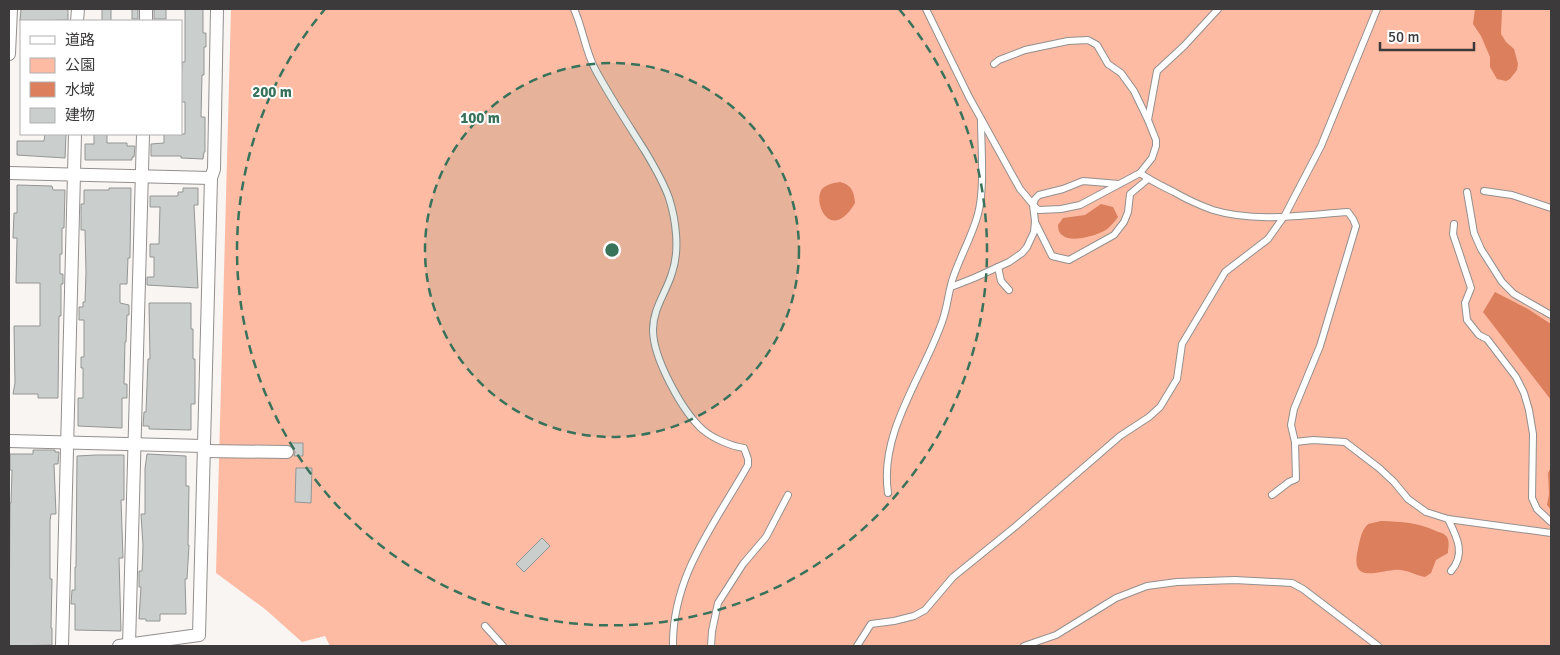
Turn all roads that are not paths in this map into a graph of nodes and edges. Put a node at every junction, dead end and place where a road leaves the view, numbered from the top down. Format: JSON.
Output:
{"nodes":[{"id":1,"x":10,"y":9,"type":"edge"},
{"id":2,"x":217,"y":9,"type":"edge"},
{"id":3,"x":574,"y":9,"type":"edge"},
{"id":4,"x":926,"y":9,"type":"edge"},
{"id":5,"x":1218,"y":9,"type":"edge"},
{"id":6,"x":1377,"y":9,"type":"edge"},
{"id":7,"x":9,"y":54,"type":"edge"},
{"id":8,"x":994,"y":64,"type":"dead end"},
{"id":9,"x":981,"y":118,"type":"junction"},
{"id":10,"x":1148,"y":120,"type":"junction"},
{"id":11,"x":75,"y":135,"type":"edge"},
{"id":12,"x":142,"y":135,"type":"edge"},
{"id":13,"x":9,"y":173,"type":"edge"},
{"id":14,"x":1140,"y":173,"type":"junction"},
{"id":15,"x":74,"y":175,"type":"junction"},
{"id":16,"x":141,"y":176,"type":"junction"},
{"id":17,"x":212,"y":178,"type":"junction"},
{"id":18,"x":1148,"y":179,"type":"junction"},
{"id":19,"x":1120,"y":184,"type":"junction"},
{"id":20,"x":1484,"y":191,"type":"dead end"},
{"id":21,"x":1467,"y":192,"type":"dead end"},
{"id":22,"x":1033,"y":205,"type":"junction"},
{"id":23,"x":1551,"y":208,"type":"edge"},
{"id":24,"x":1286,"y":216,"type":"junction"},
{"id":25,"x":1035,"y":221,"type":"junction"},
{"id":26,"x":1454,"y":224,"type":"dead end"},
{"id":27,"x":998,"y":267,"type":"junction"},
{"id":28,"x":951,"y":287,"type":"junction"},
{"id":29,"x":1008,"y":290,"type":"dead end"},
{"id":30,"x":1551,"y":315,"type":"edge"},
{"id":31,"x":9,"y":441,"type":"edge"},
{"id":32,"x":1295,"y":442,"type":"junction"},
{"id":33,"x":67,"y":443,"type":"junction"},
{"id":34,"x":134,"y":444,"type":"junction"},
{"id":35,"x":204,"y":448,"type":"junction"},
{"id":36,"x":287,"y":452,"type":"dead end"},
{"id":37,"x":888,"y":493,"type":"dead end"},
{"id":38,"x":788,"y":495,"type":"dead end"},
{"id":39,"x":1272,"y":495,"type":"dead end"},
{"id":40,"x":1448,"y":519,"type":"junction"},
{"id":41,"x":1551,"y":522,"type":"edge"},
{"id":42,"x":1551,"y":534,"type":"edge"},
{"id":43,"x":1451,"y":571,"type":"dead end"},
{"id":44,"x":485,"y":626,"type":"dead end"},
{"id":45,"x":62,"y":646,"type":"edge"},
{"id":46,"x":124,"y":646,"type":"edge"},
{"id":47,"x":503,"y":646,"type":"edge"},
{"id":48,"x":673,"y":646,"type":"edge"},
{"id":49,"x":711,"y":646,"type":"edge"},
{"id":50,"x":857,"y":646,"type":"edge"},
{"id":51,"x":1024,"y":646,"type":"edge"},
{"id":52,"x":1378,"y":646,"type":"edge"}],
"edges":[{"from":1,"to":7,"type":"street"},
{"from":2,"to":17,"type":"street"},
{"from":3,"to":48,"type":"lane"},
{"from":4,"to":9,"type":"lane"},
{"from":5,"to":10,"type":"lane"},
{"from":6,"to":24,"type":"lane"},
{"from":8,"to":10,"type":"lane"},
{"from":9,"to":22,"type":"lane"},
{"from":9,"to":28,"type":"lane"},
{"from":10,"to":14,"type":"lane"},
{"from":11,"to":15,"type":"street"},
{"from":12,"to":16,"type":"street"},
{"from":13,"to":15,"type":"street"},
{"from":14,"to":18,"type":"lane"},
{"from":14,"to":19,"type":"lane"},
{"from":15,"to":16,"type":"street"},
{"from":15,"to":33,"type":"street"},
{"from":16,"to":17,"type":"street"},
{"from":16,"to":34,"type":"street"},
{"from":17,"to":35,"type":"street"},
{"from":18,"to":24,"type":"lane"},
{"from":18,"to":25,"type":"lane"},
{"from":19,"to":22,"type":"lane"},
{"from":19,"to":22,"type":"lane"},
{"from":20,"to":23,"type":"lane"},
{"from":21,"to":30,"type":"lane"},
{"from":22,"to":25,"type":"lane"},
{"from":24,"to":32,"type":"lane"},
{"from":24,"to":50,"type":"lane"},
{"from":25,"to":27,"type":"lane"},
{"from":26,"to":41,"type":"lane"},
{"from":27,"to":28,"type":"lane"},
{"from":27,"to":29,"type":"lane"},
{"from":28,"to":37,"type":"lane"},
{"from":31,"to":33,"type":"street"},
{"from":32,"to":39,"type":"lane"},
{"from":32,"to":40,"type":"lane"},
{"from":33,"to":34,"type":"street"},
{"from":33,"to":45,"type":"street"},
{"from":34,"to":35,"type":"street"},
{"from":34,"to":46,"type":"street"},
{"from":35,"to":36,"type":"street"},
{"from":35,"to":46,"type":"street"},
{"from":38,"to":49,"type":"lane"},
{"from":40,"to":42,"type":"lane"},
{"from":40,"to":43,"type":"lane"},
{"from":44,"to":47,"type":"lane"},
{"from":51,"to":52,"type":"lane"}]}
